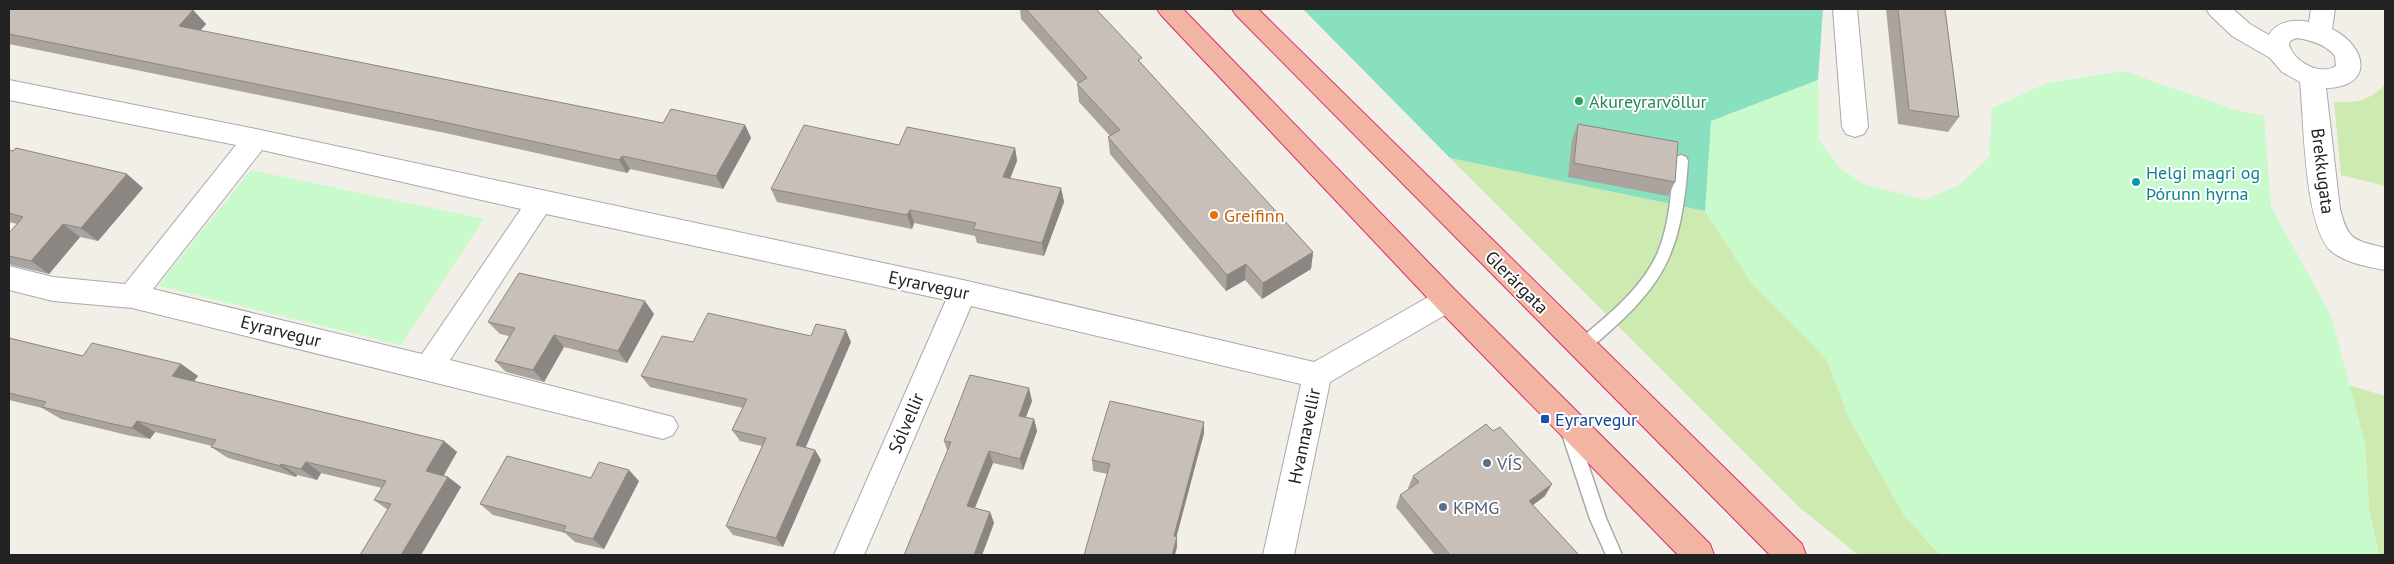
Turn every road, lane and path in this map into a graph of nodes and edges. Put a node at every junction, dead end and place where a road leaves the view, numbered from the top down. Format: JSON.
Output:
{"nodes":[{"id":1,"x":1169,"y":9,"type":"edge"},
{"id":2,"x":1244,"y":9,"type":"edge"},
{"id":3,"x":1845,"y":9,"type":"edge"},
{"id":4,"x":2218,"y":9,"type":"edge"},
{"id":5,"x":2323,"y":9,"type":"edge"},
{"id":6,"x":2319,"y":33,"type":"junction"},
{"id":7,"x":2277,"y":51,"type":"junction"},
{"id":8,"x":2312,"y":77,"type":"junction"},
{"id":9,"x":9,"y":90,"type":"edge"},
{"id":10,"x":1855,"y":127,"type":"dead end"},
{"id":11,"x":256,"y":140,"type":"junction"},
{"id":12,"x":1681,"y":161,"type":"dead end"},
{"id":13,"x":540,"y":202,"type":"junction"},
{"id":14,"x":2385,"y":259,"type":"edge"},
{"id":15,"x":9,"y":278,"type":"edge"},
{"id":16,"x":963,"y":292,"type":"junction"},
{"id":17,"x":132,"y":296,"type":"junction"},
{"id":18,"x":1447,"y":300,"type":"junction"},
{"id":19,"x":1581,"y":347,"type":"junction"},
{"id":20,"x":429,"y":368,"type":"junction"},
{"id":21,"x":1317,"y":374,"type":"junction"},
{"id":22,"x":1566,"y":420,"type":"junction"},
{"id":23,"x":663,"y":426,"type":"dead end"},
{"id":24,"x":849,"y":555,"type":"edge"},
{"id":25,"x":1279,"y":555,"type":"edge"},
{"id":26,"x":1614,"y":555,"type":"edge"},
{"id":27,"x":1699,"y":555,"type":"edge"},
{"id":28,"x":1790,"y":555,"type":"edge"}],
"edges":[{"from":1,"to":18,"type":"highway"},
{"from":2,"to":19,"type":"highway","name":"Glerárgata"},
{"from":3,"to":10,"type":"street"},
{"from":4,"to":7,"type":"street"},
{"from":5,"to":6,"type":"street"},
{"from":6,"to":7,"type":"street"},
{"from":6,"to":8,"type":"street"},
{"from":7,"to":8,"type":"street"},
{"from":8,"to":14,"type":"street","name":"Brekkugata"},
{"from":9,"to":11,"type":"street","name":"Eyrarvegur"},
{"from":11,"to":13,"type":"street","name":"Eyrarvegur"},
{"from":11,"to":17,"type":"street"},
{"from":12,"to":19,"type":"lane"},
{"from":13,"to":16,"type":"street","name":"Eyrarvegur"},
{"from":13,"to":20,"type":"street"},
{"from":15,"to":17,"type":"street","name":"Eyrarvegur"},
{"from":16,"to":21,"type":"street","name":"Eyrarvegur"},
{"from":16,"to":24,"type":"street","name":"Sólvellir"},
{"from":17,"to":20,"type":"street","name":"Eyrarvegur"},
{"from":18,"to":21,"type":"street","name":"Hvannavellir"},
{"from":18,"to":22,"type":"highway"},
{"from":19,"to":28,"type":"highway","name":"Glerárgata"},
{"from":20,"to":23,"type":"street","name":"Eyrarvegur"},
{"from":21,"to":25,"type":"street","name":"Hvannavellir"},
{"from":22,"to":26,"type":"lane"},
{"from":22,"to":27,"type":"highway"}]}
